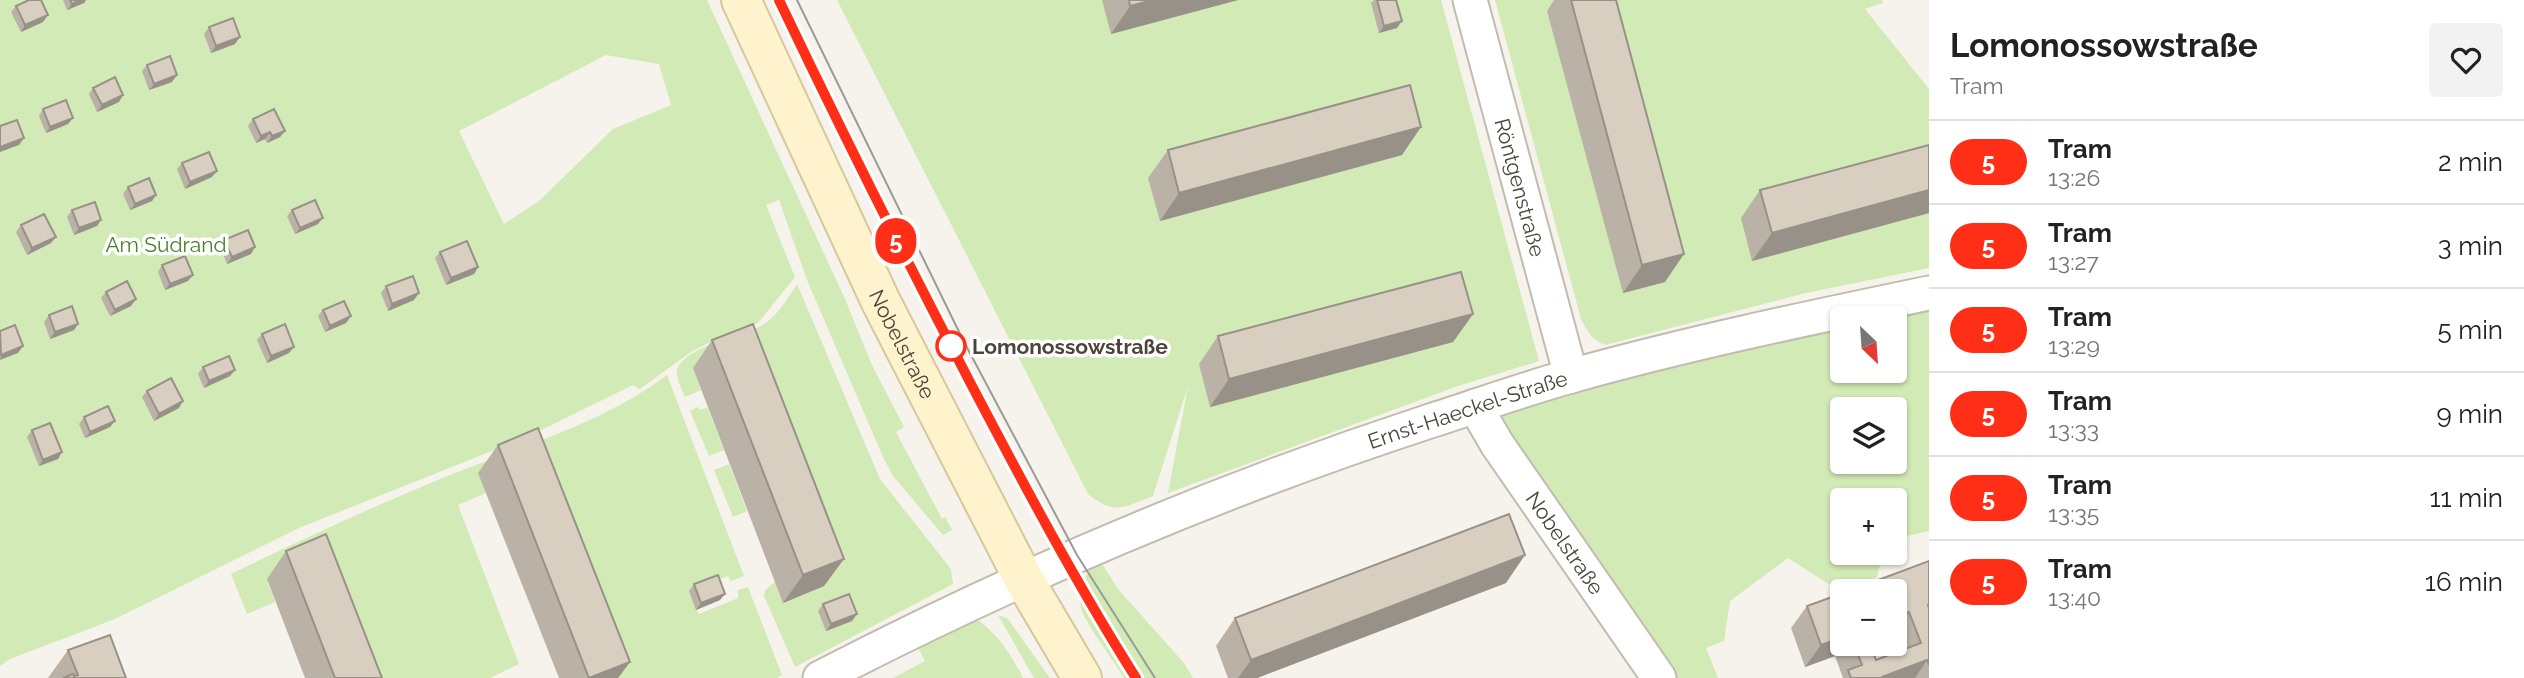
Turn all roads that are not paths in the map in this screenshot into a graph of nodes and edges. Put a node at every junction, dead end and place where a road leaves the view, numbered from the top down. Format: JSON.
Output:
{"nodes":[{"id":1,"x":741,"y":0,"type":"edge"},
{"id":2,"x":1470,"y":0,"type":"edge"},
{"id":3,"x":1929,"y":293,"type":"edge"},
{"id":4,"x":1571,"y":376,"type":"junction"},
{"id":5,"x":1475,"y":406,"type":"junction"},
{"id":6,"x":1023,"y":578,"type":"junction"},
{"id":7,"x":820,"y":678,"type":"edge"},
{"id":8,"x":1082,"y":678,"type":"edge"},
{"id":9,"x":1659,"y":678,"type":"edge"}],
"edges":[{"from":1,"to":6,"type":"main road","name":"Nobelstraße"},
{"from":2,"to":4,"type":"street","name":"Röntgenstraße"},
{"from":3,"to":4,"type":"street","name":"Ernst-Haeckel-Straße"},
{"from":4,"to":5,"type":"street","name":"Ernst-Haeckel-Straße"},
{"from":5,"to":6,"type":"street","name":"Ernst-Haeckel-Straße"},
{"from":5,"to":9,"type":"street","name":"Nobelstraße"},
{"from":6,"to":7,"type":"street"},
{"from":6,"to":8,"type":"main road","name":"Nobelstraße"}]}
